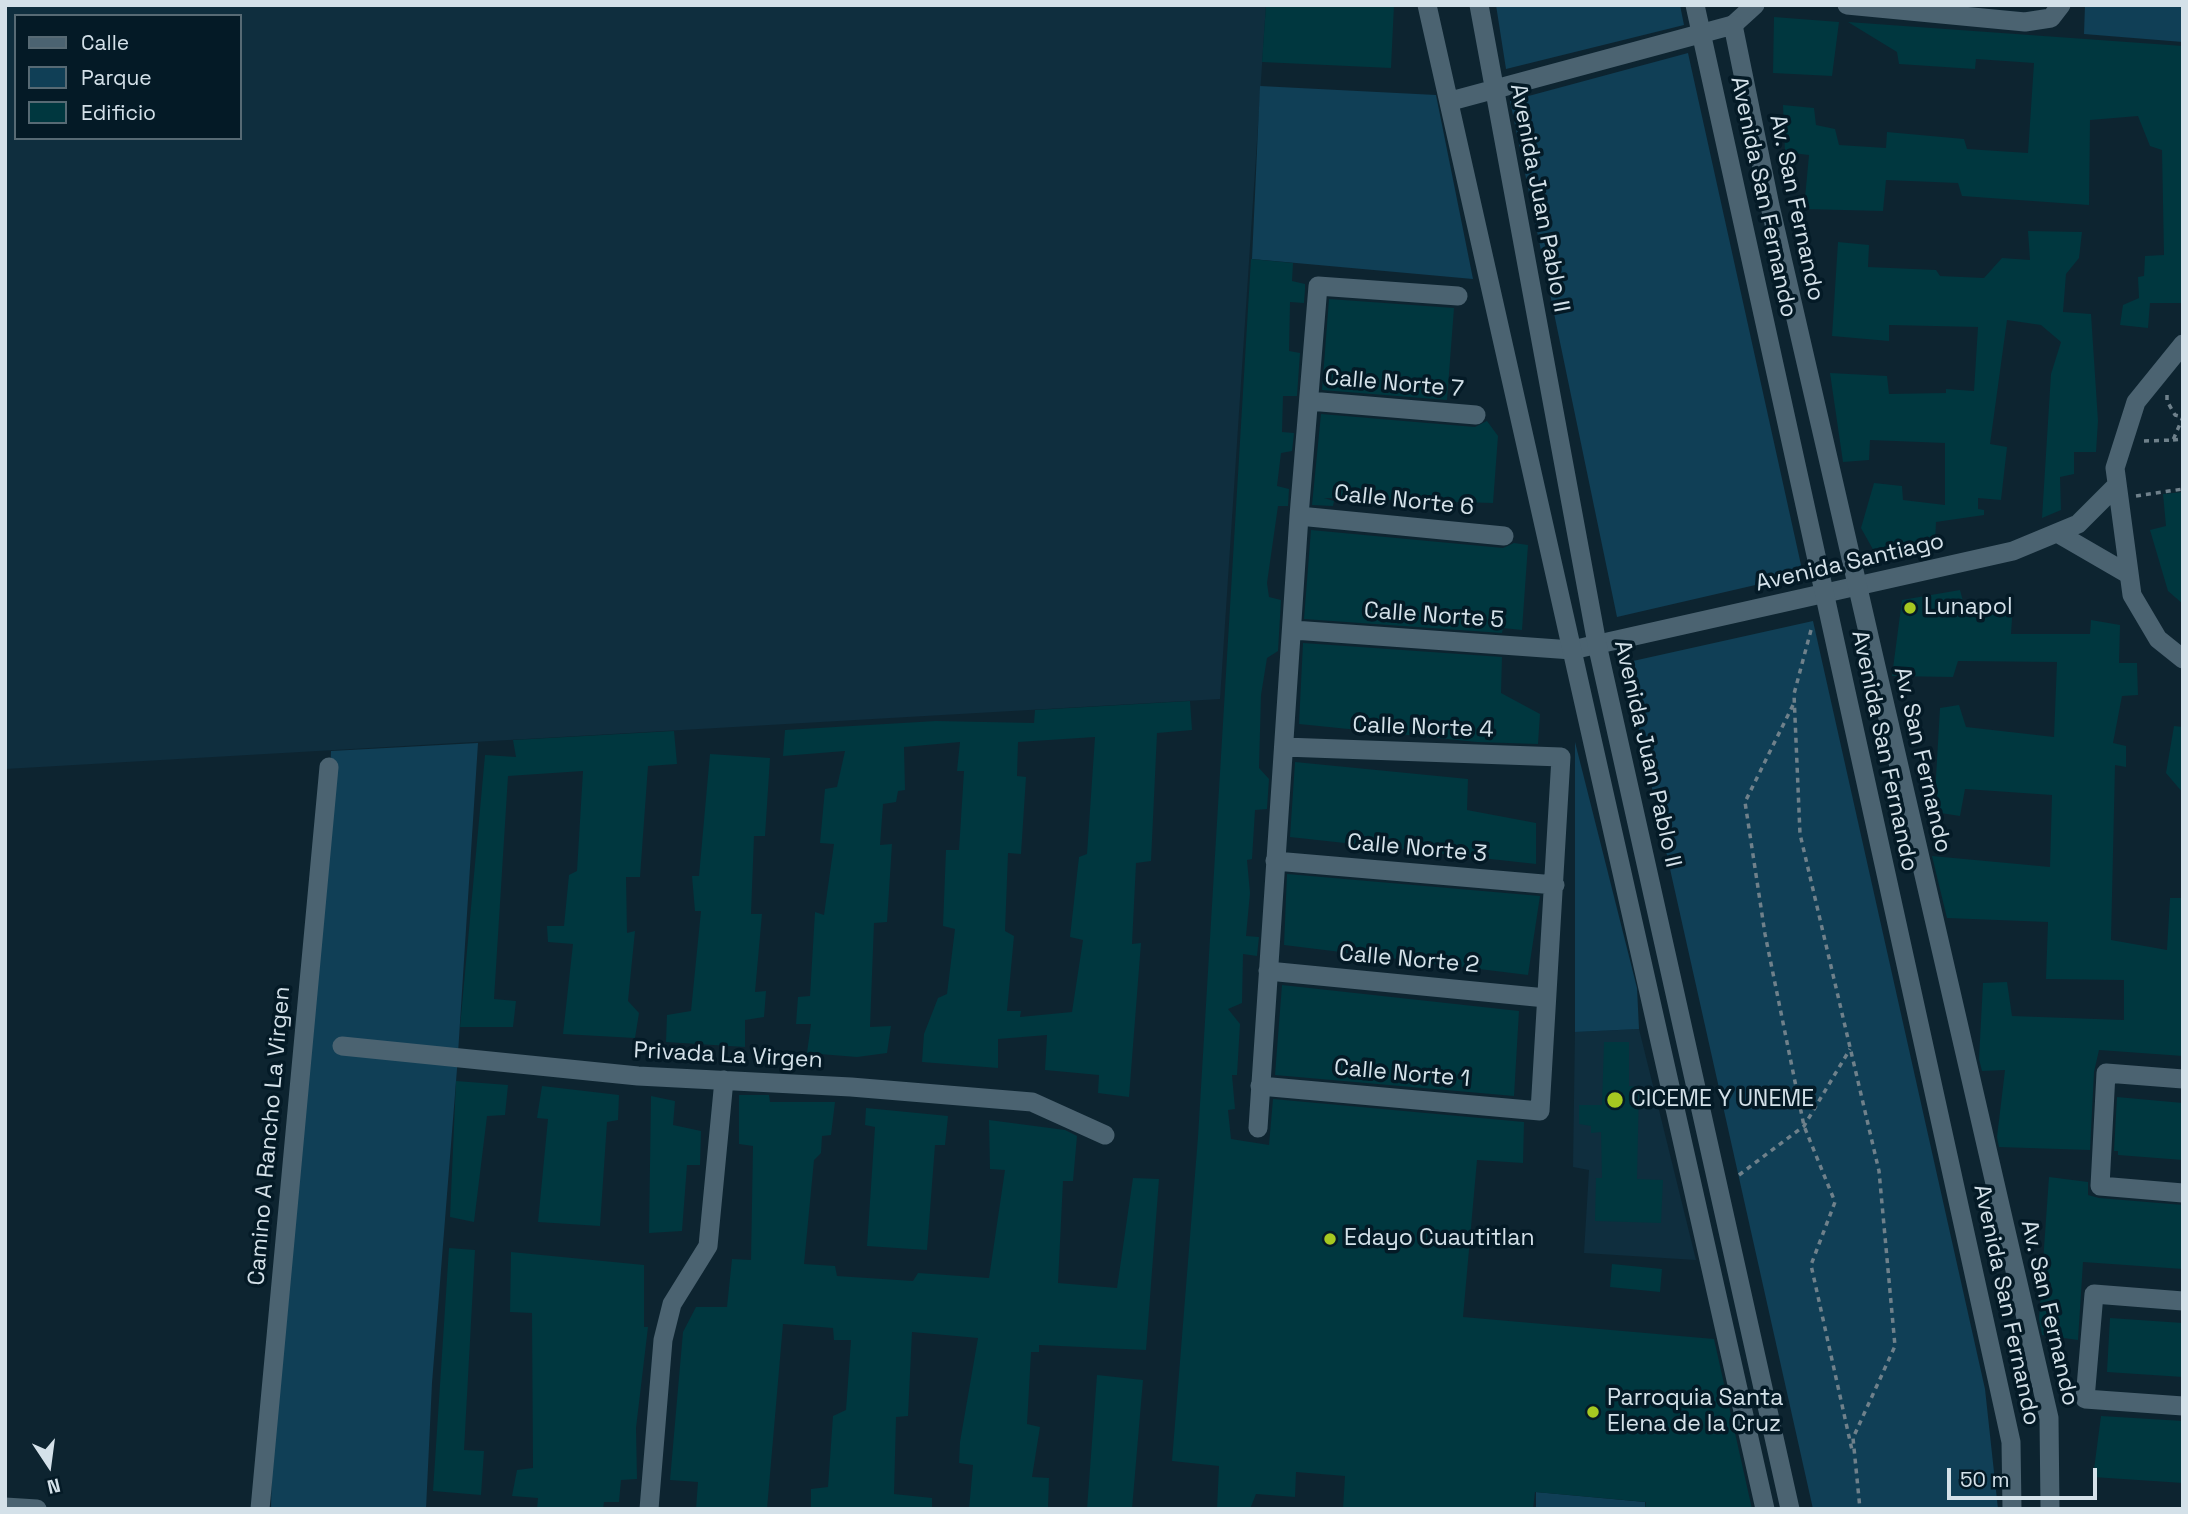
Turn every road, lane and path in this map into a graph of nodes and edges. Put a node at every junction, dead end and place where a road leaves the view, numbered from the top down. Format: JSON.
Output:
{"nodes":[{"id":1,"x":1427,"y":5,"type":"edge"},
{"id":2,"x":1479,"y":5,"type":"edge"},
{"id":3,"x":1695,"y":5,"type":"edge"},
{"id":4,"x":1755,"y":5,"type":"edge"},
{"id":5,"x":1847,"y":5,"type":"edge"},
{"id":6,"x":2062,"y":5,"type":"edge"},
{"id":7,"x":1733,"y":24,"type":"junction"},
{"id":8,"x":1701,"y":32,"type":"junction"},
{"id":9,"x":1493,"y":88,"type":"junction"},
{"id":10,"x":1451,"y":101,"type":"junction"},
{"id":11,"x":1458,"y":296,"type":"dead end"},
{"id":12,"x":2183,"y":344,"type":"edge"},
{"id":13,"x":2167,"y":392,"type":"dead end"},
{"id":14,"x":1308,"y":401,"type":"junction"},
{"id":15,"x":1476,"y":415,"type":"dead end"},
{"id":16,"x":2183,"y":417,"type":"edge"},
{"id":17,"x":2183,"y":439,"type":"edge"},
{"id":18,"x":2173,"y":440,"type":"junction"},
{"id":19,"x":2141,"y":441,"type":"dead end"},
{"id":20,"x":2183,"y":489,"type":"edge"},
{"id":21,"x":2123,"y":492,"type":"junction"},
{"id":22,"x":1299,"y":516,"type":"junction"},
{"id":23,"x":2059,"y":534,"type":"junction"},
{"id":24,"x":1504,"y":536,"type":"dead end"},
{"id":25,"x":2128,"y":574,"type":"junction"},
{"id":26,"x":1857,"y":587,"type":"junction"},
{"id":27,"x":1825,"y":594,"type":"junction"},
{"id":28,"x":1814,"y":621,"type":"dead end"},
{"id":29,"x":1293,"y":630,"type":"junction"},
{"id":30,"x":1597,"y":644,"type":"junction"},
{"id":31,"x":1572,"y":650,"type":"junction"},
{"id":32,"x":2183,"y":659,"type":"edge"},
{"id":33,"x":1794,"y":704,"type":"junction"},
{"id":34,"x":1284,"y":747,"type":"junction"},
{"id":35,"x":329,"y":767,"type":"dead end"},
{"id":36,"x":1275,"y":861,"type":"junction"},
{"id":37,"x":1555,"y":885,"type":"junction"},
{"id":38,"x":1268,"y":971,"type":"junction"},
{"id":39,"x":1546,"y":998,"type":"junction"},
{"id":40,"x":342,"y":1046,"type":"dead end"},
{"id":41,"x":1851,"y":1047,"type":"junction"},
{"id":42,"x":2183,"y":1079,"type":"edge"},
{"id":43,"x":724,"y":1080,"type":"junction"},
{"id":44,"x":1260,"y":1086,"type":"junction"},
{"id":45,"x":1804,"y":1126,"type":"junction"},
{"id":46,"x":1258,"y":1128,"type":"dead end"},
{"id":47,"x":1105,"y":1135,"type":"dead end"},
{"id":48,"x":1739,"y":1175,"type":"dead end"},
{"id":49,"x":2183,"y":1193,"type":"edge"},
{"id":50,"x":2183,"y":1301,"type":"edge"},
{"id":51,"x":2183,"y":1406,"type":"edge"},
{"id":52,"x":1856,"y":1467,"type":"junction"},
{"id":53,"x":5,"y":1507,"type":"edge"},
{"id":54,"x":37,"y":1509,"type":"edge"},
{"id":55,"x":260,"y":1509,"type":"edge"},
{"id":56,"x":649,"y":1509,"type":"edge"},
{"id":57,"x":1765,"y":1509,"type":"edge"},
{"id":58,"x":1790,"y":1509,"type":"edge"},
{"id":59,"x":1860,"y":1509,"type":"edge"},
{"id":60,"x":2012,"y":1509,"type":"edge"},
{"id":61,"x":2050,"y":1509,"type":"edge"}],
"edges":[{"from":1,"to":10,"type":"street"},
{"from":2,"to":9,"type":"street","name":"Avenida Juan Pablo II"},
{"from":3,"to":8,"type":"street","name":"Avenida San Fernando"},
{"from":4,"to":7,"type":"street"},
{"from":5,"to":6,"type":"street"},
{"from":7,"to":8,"type":"street"},
{"from":7,"to":26,"type":"street","name":"Av. San Fernando"},
{"from":8,"to":9,"type":"street"},
{"from":8,"to":27,"type":"street","name":"Avenida San Fernando"},
{"from":9,"to":10,"type":"street"},
{"from":9,"to":30,"type":"street","name":"Avenida Juan Pablo II"},
{"from":10,"to":31,"type":"street"},
{"from":11,"to":14,"type":"street"},
{"from":12,"to":21,"type":"street"},
{"from":13,"to":16,"type":"path"},
{"from":14,"to":15,"type":"street","name":"Calle Norte 7"},
{"from":14,"to":22,"type":"street"},
{"from":16,"to":18,"type":"path"},
{"from":17,"to":18,"type":"path"},
{"from":18,"to":19,"type":"path"},
{"from":20,"to":21,"type":"path"},
{"from":21,"to":23,"type":"street","name":"Avenida Santiago"},
{"from":21,"to":25,"type":"street"},
{"from":22,"to":24,"type":"street","name":"Calle Norte 6"},
{"from":22,"to":29,"type":"street"},
{"from":23,"to":25,"type":"street"},
{"from":23,"to":26,"type":"street","name":"Avenida Santiago"},
{"from":25,"to":32,"type":"street"},
{"from":26,"to":27,"type":"street","name":"Avenida Santiago"},
{"from":26,"to":61,"type":"street","name":"Av. San Fernando"},
{"from":27,"to":30,"type":"street","name":"Avenida Santiago"},
{"from":27,"to":60,"type":"street","name":"Avenida San Fernando"},
{"from":28,"to":33,"type":"path"},
{"from":29,"to":31,"type":"street","name":"Calle Norte 5"},
{"from":29,"to":34,"type":"street"},
{"from":30,"to":31,"type":"street","name":"Avenida Santiago"},
{"from":30,"to":58,"type":"street","name":"Avenida Juan Pablo II"},
{"from":31,"to":57,"type":"street"},
{"from":33,"to":41,"type":"path"},
{"from":33,"to":45,"type":"path"},
{"from":34,"to":36,"type":"street"},
{"from":34,"to":37,"type":"street","name":"Calle Norte 4"},
{"from":35,"to":55,"type":"street","name":"Camino A Rancho La Virgen"},
{"from":36,"to":37,"type":"street","name":"Calle Norte 3"},
{"from":36,"to":38,"type":"street"},
{"from":37,"to":39,"type":"street"},
{"from":38,"to":39,"type":"street","name":"Calle Norte 2"},
{"from":38,"to":44,"type":"street"},
{"from":39,"to":44,"type":"street","name":"Calle Norte 1"},
{"from":40,"to":43,"type":"street","name":"Privada La Virgen"},
{"from":41,"to":45,"type":"path"},
{"from":41,"to":52,"type":"path"},
{"from":42,"to":49,"type":"street"},
{"from":43,"to":47,"type":"street","name":"Privada La Virgen"},
{"from":43,"to":56,"type":"street"},
{"from":44,"to":46,"type":"street"},
{"from":45,"to":48,"type":"path"},
{"from":45,"to":52,"type":"path"},
{"from":50,"to":51,"type":"street"},
{"from":52,"to":59,"type":"path"},
{"from":53,"to":54,"type":"street"}]}
